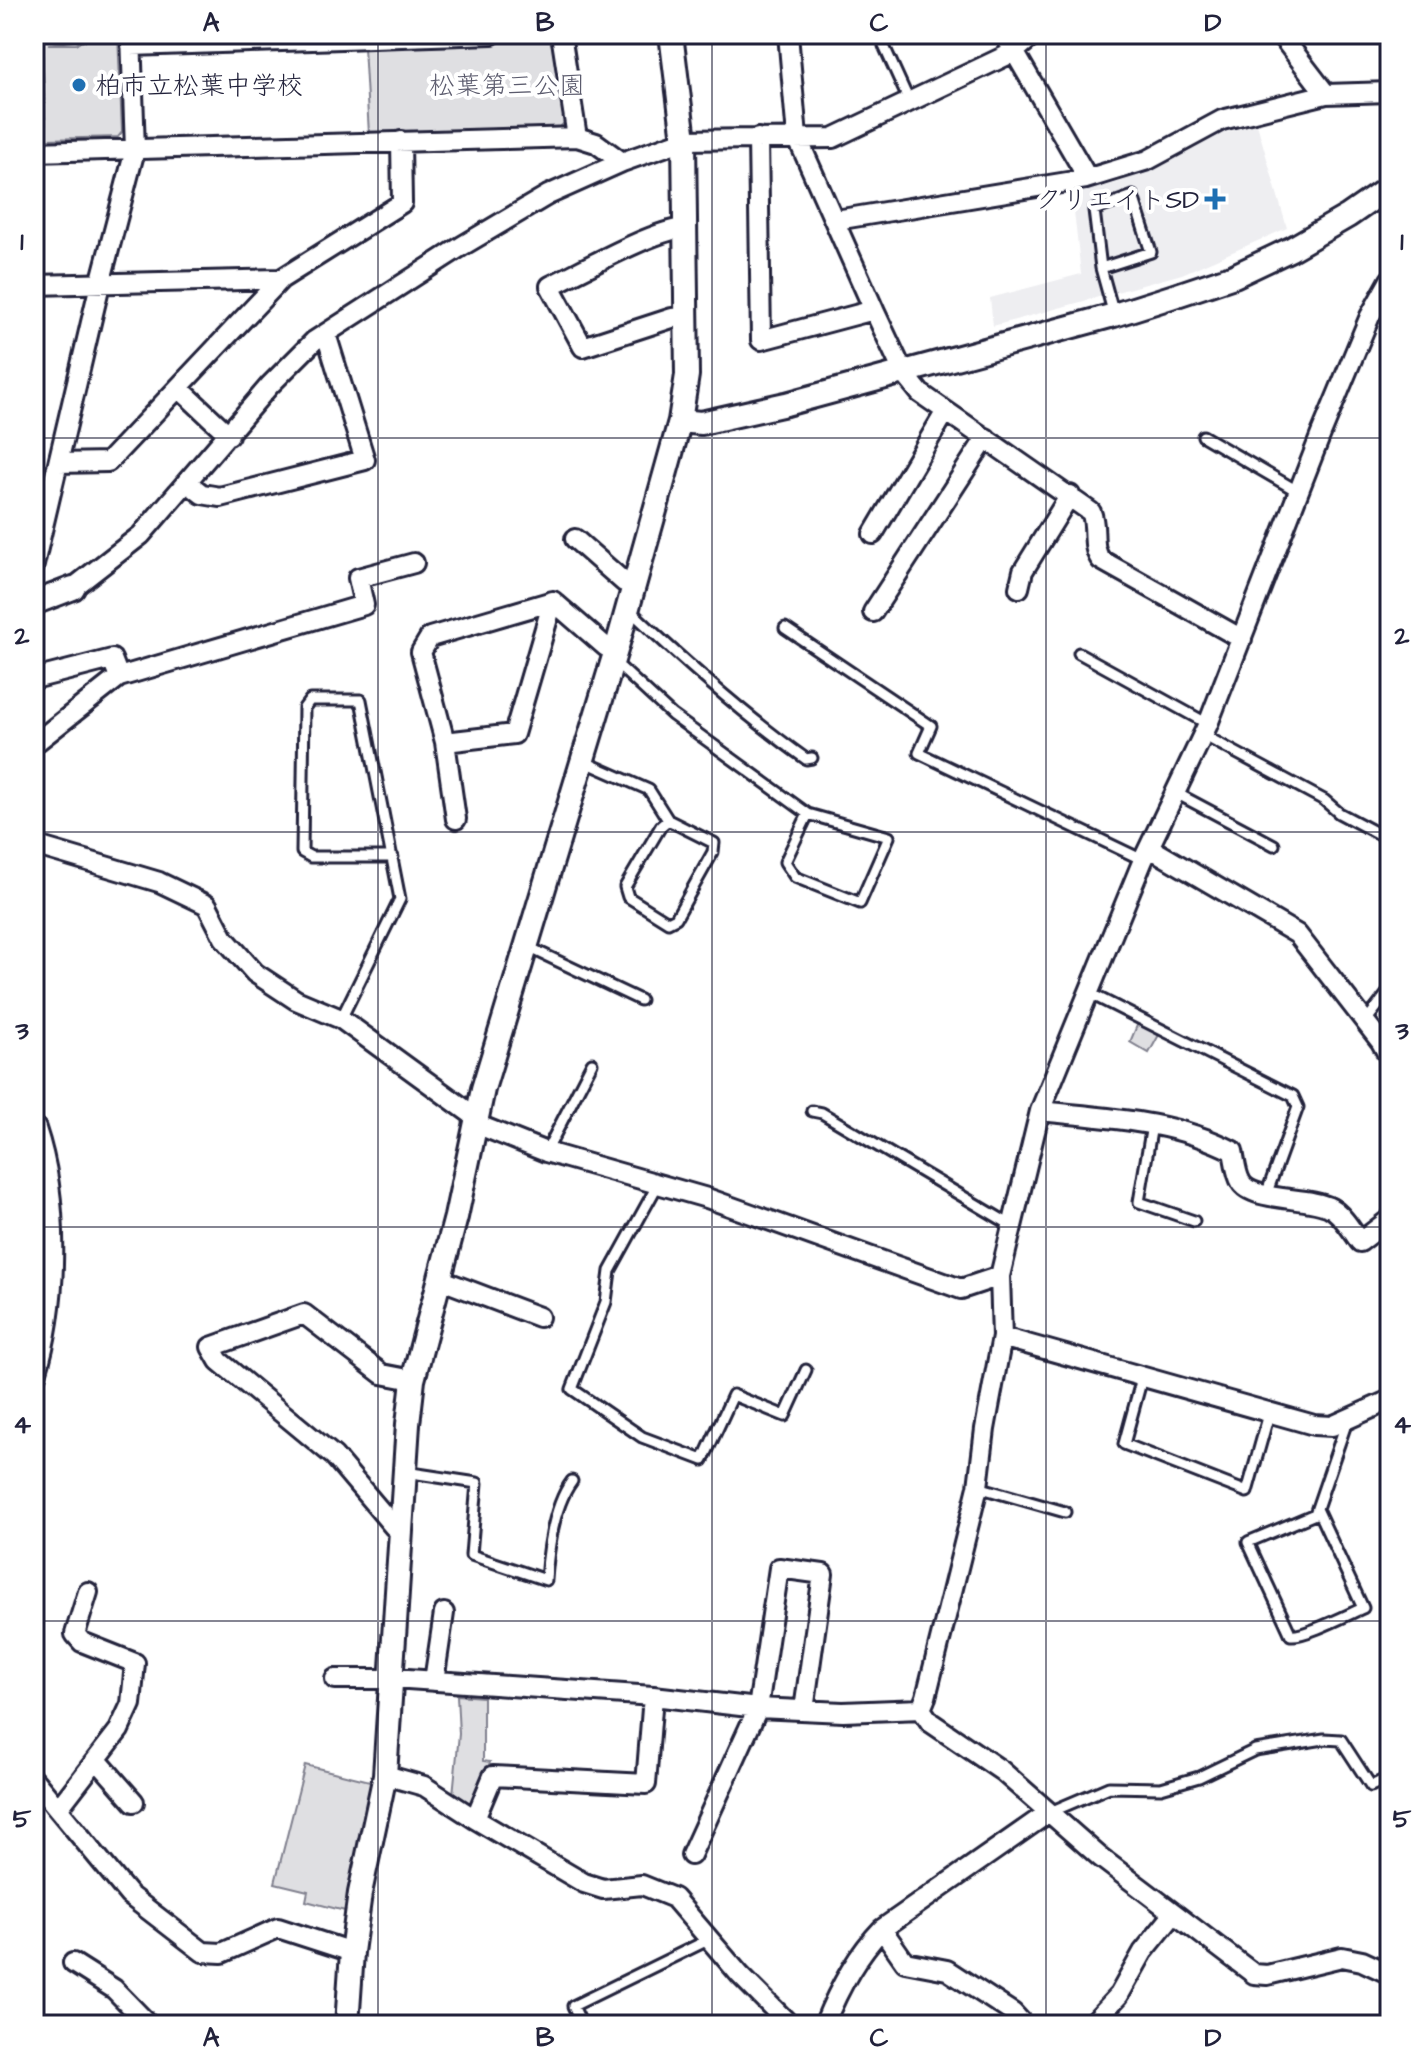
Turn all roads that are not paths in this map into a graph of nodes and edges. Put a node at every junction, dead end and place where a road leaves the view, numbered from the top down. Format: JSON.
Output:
{"nodes":[{"id":1,"x":492,"y":34,"type":"edge"},
{"id":2,"x":561,"y":34,"type":"edge"},
{"id":3,"x":671,"y":34,"type":"edge"},
{"id":4,"x":788,"y":34,"type":"edge"},
{"id":5,"x":1004,"y":34,"type":"edge"},
{"id":6,"x":1035,"y":34,"type":"edge"},
{"id":7,"x":1280,"y":34,"type":"edge"},
{"id":8,"x":131,"y":40,"type":"edge"},
{"id":9,"x":884,"y":46,"type":"dead end"},
{"id":10,"x":1014,"y":52,"type":"junction"},
{"id":11,"x":1390,"y":92,"type":"edge"},
{"id":12,"x":1326,"y":94,"type":"junction"},
{"id":13,"x":909,"y":101,"type":"junction"},
{"id":14,"x":577,"y":137,"type":"junction"},
{"id":15,"x":797,"y":137,"type":"junction"},
{"id":16,"x":758,"y":138,"type":"junction"},
{"id":17,"x":684,"y":140,"type":"junction"},
{"id":18,"x":401,"y":141,"type":"junction"},
{"id":19,"x":135,"y":150,"type":"junction"},
{"id":20,"x":34,"y":152,"type":"edge"},
{"id":21,"x":622,"y":162,"type":"junction"},
{"id":22,"x":1086,"y":179,"type":"junction"},
{"id":23,"x":1390,"y":187,"type":"edge"},
{"id":24,"x":836,"y":220,"type":"junction"},
{"id":25,"x":685,"y":228,"type":"junction"},
{"id":26,"x":1101,"y":268,"type":"junction"},
{"id":27,"x":281,"y":279,"type":"junction"},
{"id":28,"x":1390,"y":280,"type":"edge"},
{"id":29,"x":100,"y":284,"type":"junction"},
{"id":30,"x":34,"y":285,"type":"edge"},
{"id":31,"x":874,"y":310,"type":"junction"},
{"id":32,"x":1114,"y":315,"type":"junction"},
{"id":33,"x":687,"y":317,"type":"junction"},
{"id":34,"x":326,"y":334,"type":"junction"},
{"id":35,"x":903,"y":372,"type":"junction"},
{"id":36,"x":179,"y":388,"type":"junction"},
{"id":37,"x":946,"y":411,"type":"junction"},
{"id":38,"x":680,"y":421,"type":"junction"},
{"id":39,"x":229,"y":435,"type":"junction"},
{"id":40,"x":1203,"y":436,"type":"dead end"},
{"id":41,"x":986,"y":438,"type":"junction"},
{"id":42,"x":58,"y":463,"type":"junction"},
{"id":43,"x":188,"y":483,"type":"junction"},
{"id":44,"x":1299,"y":492,"type":"junction"},
{"id":45,"x":1070,"y":495,"type":"junction"},
{"id":46,"x":873,"y":534,"type":"dead end"},
{"id":47,"x":575,"y":539,"type":"dead end"},
{"id":48,"x":414,"y":563,"type":"dead end"},
{"id":49,"x":34,"y":565,"type":"edge"},
{"id":50,"x":634,"y":586,"type":"junction"},
{"id":51,"x":73,"y":588,"type":"joint"},
{"id":52,"x":1019,"y":588,"type":"dead end"},
{"id":53,"x":35,"y":600,"type":"edge"},
{"id":54,"x":553,"y":601,"type":"junction"},
{"id":55,"x":626,"y":611,"type":"junction"},
{"id":56,"x":873,"y":612,"type":"dead end"},
{"id":57,"x":785,"y":628,"type":"dead end"},
{"id":58,"x":1242,"y":639,"type":"junction"},
{"id":59,"x":1079,"y":653,"type":"dead end"},
{"id":60,"x":614,"y":657,"type":"junction"},
{"id":61,"x":119,"y":677,"type":"junction"},
{"id":62,"x":34,"y":679,"type":"edge"},
{"id":63,"x":1205,"y":730,"type":"junction"},
{"id":64,"x":445,"y":742,"type":"junction"},
{"id":65,"x":34,"y":744,"type":"edge"},
{"id":66,"x":812,"y":758,"type":"dead end"},
{"id":67,"x":583,"y":761,"type":"junction"},
{"id":68,"x":1176,"y":793,"type":"junction"},
{"id":69,"x":808,"y":814,"type":"junction"},
{"id":70,"x":456,"y":819,"type":"dead end"},
{"id":71,"x":668,"y":820,"type":"junction"},
{"id":72,"x":1390,"y":840,"type":"edge"},
{"id":73,"x":34,"y":845,"type":"edge"},
{"id":74,"x":1274,"y":845,"type":"dead end"},
{"id":75,"x":1147,"y":854,"type":"junction"},
{"id":76,"x":393,"y":857,"type":"junction"},
{"id":77,"x":526,"y":946,"type":"junction"},
{"id":78,"x":1390,"y":990,"type":"edge"},
{"id":79,"x":1087,"y":992,"type":"junction"},
{"id":80,"x":640,"y":1000,"type":"dead end"},
{"id":81,"x":341,"y":1019,"type":"junction"},
{"id":82,"x":1366,"y":1021,"type":"junction"},
{"id":83,"x":1390,"y":1058,"type":"edge"},
{"id":84,"x":592,"y":1063,"type":"dead end"},
{"id":85,"x":812,"y":1111,"type":"dead end"},
{"id":86,"x":1040,"y":1111,"type":"junction"},
{"id":87,"x":477,"y":1121,"type":"junction"},
{"id":88,"x":1153,"y":1124,"type":"junction"},
{"id":89,"x":34,"y":1129,"type":"edge"},
{"id":90,"x":546,"y":1152,"type":"junction"},
{"id":91,"x":657,"y":1186,"type":"junction"},
{"id":92,"x":1266,"y":1195,"type":"junction"},
{"id":93,"x":1390,"y":1219,"type":"edge"},
{"id":94,"x":1194,"y":1221,"type":"dead end"},
{"id":95,"x":1011,"y":1225,"type":"junction"},
{"id":96,"x":1000,"y":1276,"type":"junction"},
{"id":97,"x":439,"y":1279,"type":"junction"},
{"id":98,"x":961,"y":1289,"type":"junction"},
{"id":99,"x":1001,"y":1304,"type":"junction"},
{"id":100,"x":539,"y":1317,"type":"dead end"},
{"id":101,"x":1002,"y":1337,"type":"junction"},
{"id":102,"x":806,"y":1370,"type":"dead end"},
{"id":103,"x":34,"y":1374,"type":"edge"},
{"id":104,"x":1142,"y":1378,"type":"junction"},
{"id":105,"x":413,"y":1380,"type":"junction"},
{"id":106,"x":1390,"y":1400,"type":"edge"},
{"id":107,"x":1269,"y":1414,"type":"junction"},
{"id":108,"x":1347,"y":1420,"type":"junction"},
{"id":109,"x":405,"y":1472,"type":"junction"},
{"id":110,"x":572,"y":1481,"type":"dead end"},
{"id":111,"x":978,"y":1487,"type":"junction"},
{"id":112,"x":1317,"y":1509,"type":"junction"},
{"id":113,"x":1065,"y":1512,"type":"dead end"},
{"id":114,"x":402,"y":1528,"type":"junction"},
{"id":115,"x":88,"y":1592,"type":"dead end"},
{"id":116,"x":444,"y":1613,"type":"dead end"},
{"id":117,"x":335,"y":1679,"type":"dead end"},
{"id":118,"x":392,"y":1681,"type":"junction"},
{"id":119,"x":434,"y":1681,"type":"junction"},
{"id":120,"x":653,"y":1696,"type":"junction"},
{"id":121,"x":758,"y":1708,"type":"junction"},
{"id":122,"x":921,"y":1709,"type":"junction"},
{"id":123,"x":804,"y":1710,"type":"junction"},
{"id":124,"x":97,"y":1760,"type":"junction"},
{"id":125,"x":385,"y":1775,"type":"junction"},
{"id":126,"x":1390,"y":1777,"type":"edge"},
{"id":127,"x":34,"y":1780,"type":"edge"},
{"id":128,"x":134,"y":1802,"type":"dead end"},
{"id":129,"x":46,"y":1804,"type":"edge"},
{"id":130,"x":1048,"y":1813,"type":"junction"},
{"id":131,"x":475,"y":1819,"type":"junction"},
{"id":132,"x":691,"y":1855,"type":"dead end"},
{"id":133,"x":1173,"y":1915,"type":"junction"},
{"id":134,"x":882,"y":1929,"type":"junction"},
{"id":135,"x":708,"y":1940,"type":"junction"},
{"id":136,"x":352,"y":1952,"type":"junction"},
{"id":137,"x":73,"y":1963,"type":"dead end"},
{"id":138,"x":1390,"y":1974,"type":"edge"},
{"id":139,"x":149,"y":2025,"type":"edge"},
{"id":140,"x":347,"y":2025,"type":"edge"},
{"id":141,"x":582,"y":2025,"type":"edge"},
{"id":142,"x":790,"y":2025,"type":"edge"},
{"id":143,"x":824,"y":2025,"type":"edge"},
{"id":144,"x":1024,"y":2025,"type":"edge"},
{"id":145,"x":1091,"y":2025,"type":"edge"}],
"edges":[{"from":1,"to":8,"type":"street"},
{"from":2,"to":14,"type":"street"},
{"from":3,"to":17,"type":"street"},
{"from":4,"to":15,"type":"street"},
{"from":5,"to":10,"type":"street"},
{"from":6,"to":10,"type":"street"},
{"from":7,"to":12,"type":"street"},
{"from":8,"to":19,"type":"street"},
{"from":9,"to":13,"type":"lane"},
{"from":10,"to":13,"type":"street"},
{"from":10,"to":22,"type":"street"},
{"from":11,"to":12,"type":"street"},
{"from":12,"to":22,"type":"street"},
{"from":13,"to":15,"type":"street"},
{"from":14,"to":18,"type":"street"},
{"from":14,"to":21,"type":"street"},
{"from":15,"to":16,"type":"street"},
{"from":15,"to":24,"type":"street"},
{"from":16,"to":17,"type":"street"},
{"from":16,"to":31,"type":"street"},
{"from":17,"to":21,"type":"street"},
{"from":17,"to":25,"type":"street"},
{"from":18,"to":19,"type":"street"},
{"from":18,"to":27,"type":"street"},
{"from":19,"to":20,"type":"street"},
{"from":19,"to":29,"type":"street"},
{"from":21,"to":34,"type":"street"},
{"from":22,"to":24,"type":"street"},
{"from":23,"to":32,"type":"street"},
{"from":24,"to":31,"type":"street"},
{"from":25,"to":33,"type":"street"},
{"from":25,"to":33,"type":"street"},
{"from":26,"to":26,"type":"lane"},
{"from":26,"to":32,"type":"lane"},
{"from":27,"to":29,"type":"street"},
{"from":27,"to":36,"type":"street"},
{"from":28,"to":44,"type":"street"},
{"from":29,"to":30,"type":"street"},
{"from":29,"to":42,"type":"street"},
{"from":31,"to":35,"type":"street"},
{"from":32,"to":35,"type":"street"},
{"from":33,"to":38,"type":"street"},
{"from":34,"to":39,"type":"street"},
{"from":34,"to":43,"type":"street"},
{"from":35,"to":37,"type":"street"},
{"from":35,"to":38,"type":"street"},
{"from":36,"to":39,"type":"street"},
{"from":36,"to":42,"type":"street"},
{"from":37,"to":41,"type":"street"},
{"from":37,"to":46,"type":"street"},
{"from":38,"to":50,"type":"street"},
{"from":39,"to":43,"type":"street"},
{"from":40,"to":44,"type":"lane"},
{"from":41,"to":45,"type":"street"},
{"from":41,"to":56,"type":"street"},
{"from":42,"to":49,"type":"street"},
{"from":43,"to":51,"type":"street"},
{"from":44,"to":58,"type":"street"},
{"from":45,"to":52,"type":"street"},
{"from":45,"to":58,"type":"street"},
{"from":47,"to":50,"type":"street"},
{"from":48,"to":61,"type":"street"},
{"from":50,"to":55,"type":"street"},
{"from":51,"to":53,"type":"street"},
{"from":54,"to":60,"type":"street"},
{"from":54,"to":64,"type":"street"},
{"from":54,"to":64,"type":"street"},
{"from":55,"to":60,"type":"street"},
{"from":55,"to":66,"type":"lane"},
{"from":57,"to":75,"type":"lane"},
{"from":58,"to":63,"type":"street"},
{"from":59,"to":63,"type":"lane"},
{"from":60,"to":67,"type":"street"},
{"from":60,"to":69,"type":"lane"},
{"from":61,"to":62,"type":"street"},
{"from":61,"to":65,"type":"street"},
{"from":63,"to":68,"type":"street"},
{"from":63,"to":72,"type":"lane"},
{"from":64,"to":70,"type":"street"},
{"from":67,"to":71,"type":"lane"},
{"from":67,"to":77,"type":"street"},
{"from":68,"to":74,"type":"lane"},
{"from":68,"to":75,"type":"street"},
{"from":69,"to":69,"type":"lane"},
{"from":71,"to":71,"type":"lane"},
{"from":73,"to":81,"type":"street"},
{"from":75,"to":79,"type":"street"},
{"from":75,"to":82,"type":"street"},
{"from":76,"to":76,"type":"lane"},
{"from":76,"to":81,"type":"lane"},
{"from":77,"to":80,"type":"lane"},
{"from":77,"to":87,"type":"street"},
{"from":78,"to":82,"type":"lane"},
{"from":79,"to":86,"type":"street"},
{"from":79,"to":92,"type":"lane"},
{"from":81,"to":87,"type":"street"},
{"from":82,"to":83,"type":"street"},
{"from":84,"to":90,"type":"lane"},
{"from":85,"to":95,"type":"lane"},
{"from":86,"to":88,"type":"street"},
{"from":86,"to":95,"type":"street"},
{"from":87,"to":90,"type":"street"},
{"from":87,"to":97,"type":"street"},
{"from":88,"to":92,"type":"street"},
{"from":88,"to":94,"type":"lane"},
{"from":89,"to":103,"type":"street"},
{"from":90,"to":91,"type":"street"},
{"from":91,"to":98,"type":"street"},
{"from":91,"to":102,"type":"lane"},
{"from":92,"to":93,"type":"street"},
{"from":95,"to":96,"type":"street"},
{"from":96,"to":98,"type":"street"},
{"from":96,"to":99,"type":"street"},
{"from":97,"to":100,"type":"street"},
{"from":97,"to":105,"type":"street"},
{"from":98,"to":99,"type":"street"},
{"from":99,"to":101,"type":"street"},
{"from":101,"to":104,"type":"street"},
{"from":101,"to":111,"type":"street"},
{"from":104,"to":107,"type":"street"},
{"from":104,"to":107,"type":"lane"},
{"from":105,"to":109,"type":"street"},
{"from":105,"to":114,"type":"street"},
{"from":106,"to":108,"type":"street"},
{"from":107,"to":108,"type":"street"},
{"from":108,"to":112,"type":"lane"},
{"from":109,"to":110,"type":"lane"},
{"from":109,"to":114,"type":"street"},
{"from":111,"to":113,"type":"lane"},
{"from":111,"to":122,"type":"street"},
{"from":112,"to":112,"type":"lane"},
{"from":114,"to":118,"type":"street"},
{"from":115,"to":124,"type":"street"},
{"from":116,"to":119,"type":"street"},
{"from":117,"to":118,"type":"street"},
{"from":118,"to":119,"type":"street"},
{"from":118,"to":125,"type":"street"},
{"from":119,"to":120,"type":"street"},
{"from":120,"to":121,"type":"street"},
{"from":120,"to":131,"type":"street"},
{"from":121,"to":123,"type":"street"},
{"from":121,"to":123,"type":"street"},
{"from":121,"to":132,"type":"street"},
{"from":122,"to":123,"type":"street"},
{"from":122,"to":130,"type":"street"},
{"from":124,"to":128,"type":"street"},
{"from":124,"to":129,"type":"street"},
{"from":125,"to":131,"type":"street"},
{"from":125,"to":136,"type":"street"},
{"from":126,"to":130,"type":"lane"},
{"from":127,"to":129,"type":"street"},
{"from":129,"to":136,"type":"street"},
{"from":130,"to":133,"type":"street"},
{"from":130,"to":134,"type":"street"},
{"from":131,"to":135,"type":"street"},
{"from":133,"to":138,"type":"street"},
{"from":133,"to":145,"type":"street"},
{"from":134,"to":143,"type":"street"},
{"from":134,"to":144,"type":"street"},
{"from":135,"to":141,"type":"lane"},
{"from":135,"to":142,"type":"street"},
{"from":136,"to":140,"type":"street"},
{"from":137,"to":139,"type":"street"}]}
